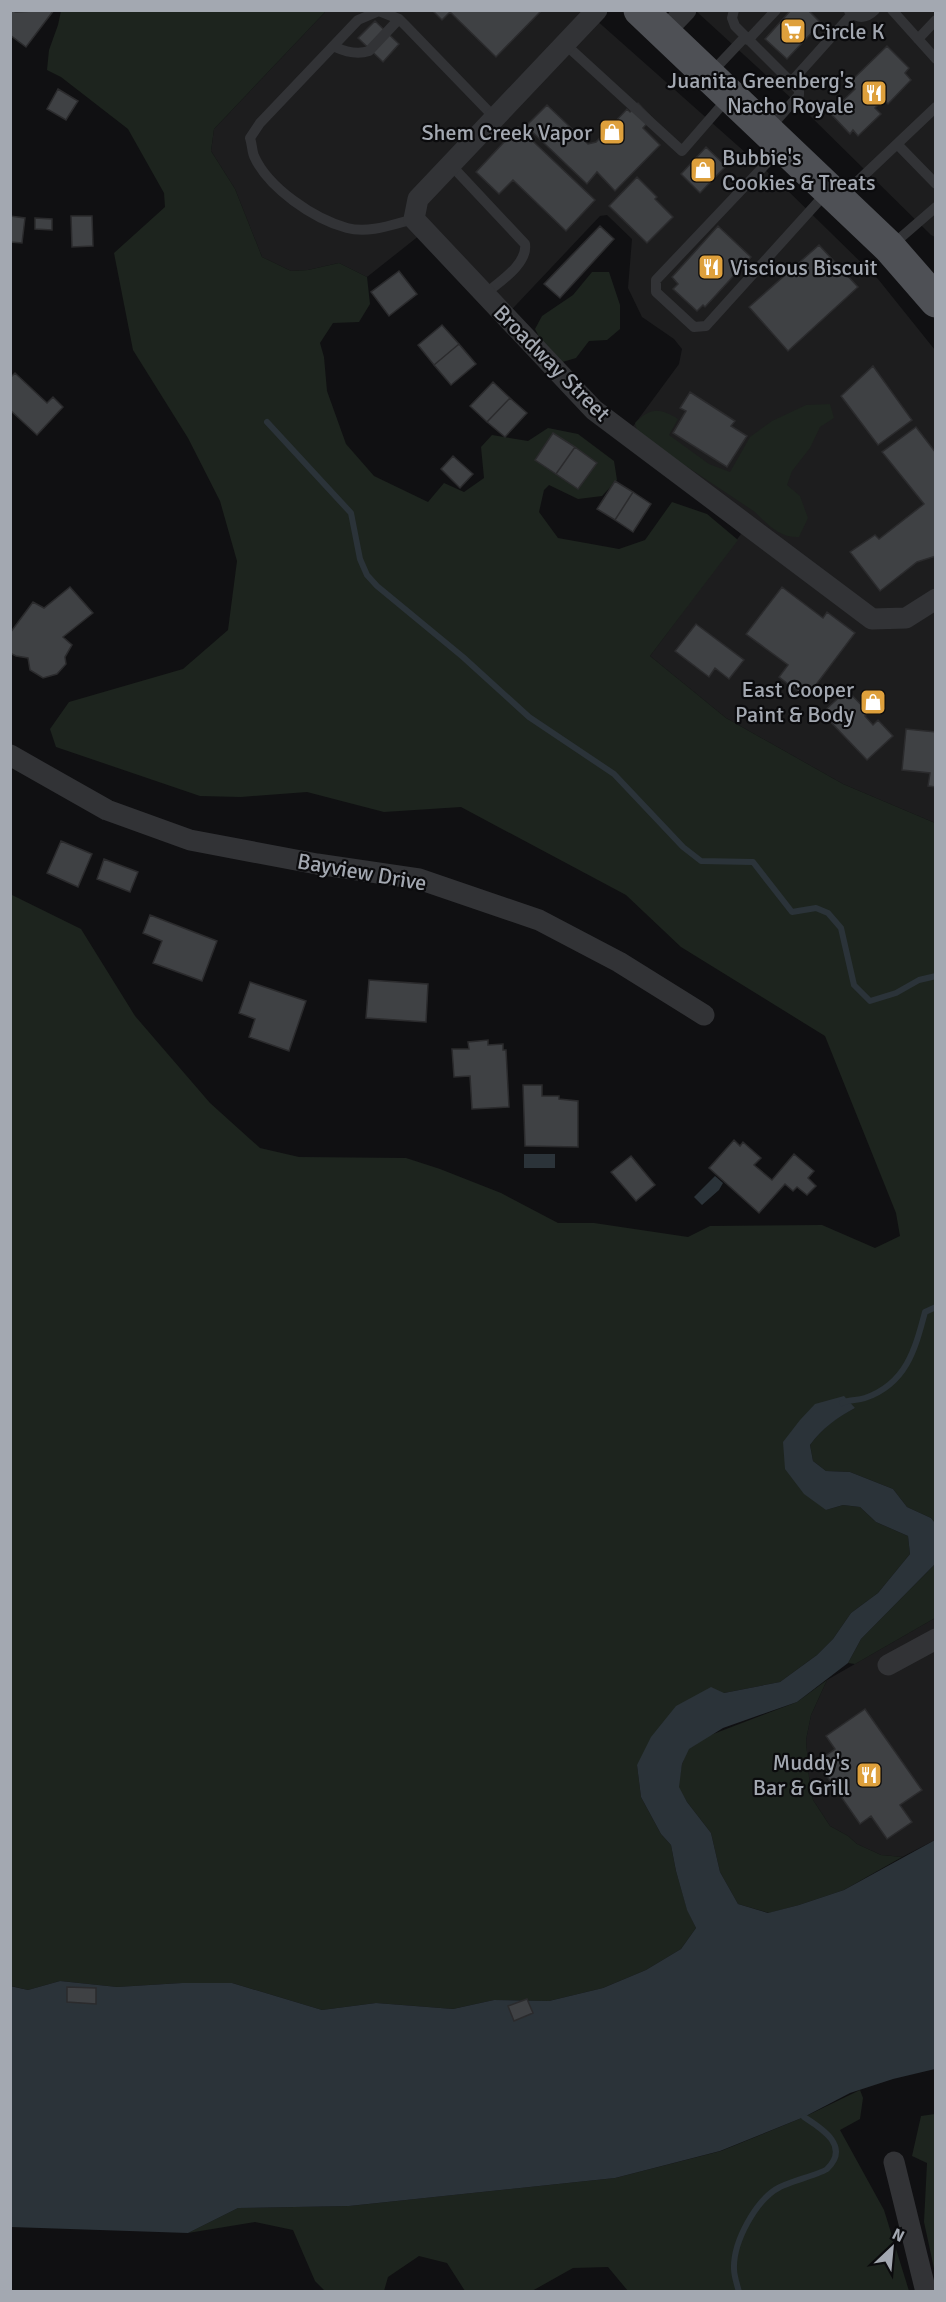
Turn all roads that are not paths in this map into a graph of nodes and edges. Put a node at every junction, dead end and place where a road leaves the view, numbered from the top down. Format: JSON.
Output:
{"nodes":[{"id":1,"x":597,"y":10,"type":"edge"},
{"id":2,"x":640,"y":10,"type":"edge"},
{"id":3,"x":734,"y":10,"type":"edge"},
{"id":4,"x":776,"y":10,"type":"edge"},
{"id":5,"x":875,"y":10,"type":"edge"},
{"id":6,"x":892,"y":10,"type":"edge"},
{"id":7,"x":851,"y":12,"type":"edge"},
{"id":8,"x":399,"y":20,"type":"junction"},
{"id":9,"x":936,"y":20,"type":"edge"},
{"id":10,"x":675,"y":22,"type":"edge"},
{"id":11,"x":746,"y":38,"type":"junction"},
{"id":12,"x":918,"y":39,"type":"junction"},
{"id":13,"x":566,"y":45,"type":"junction"},
{"id":14,"x":335,"y":47,"type":"junction"},
{"id":15,"x":936,"y":59,"type":"edge"},
{"id":16,"x":792,"y":81,"type":"junction"},
{"id":17,"x":720,"y":86,"type":"junction"},
{"id":18,"x":936,"y":107,"type":"edge"},
{"id":19,"x":495,"y":118,"type":"junction"},
{"id":20,"x":775,"y":138,"type":"junction"},
{"id":21,"x":897,"y":144,"type":"junction"},
{"id":22,"x":450,"y":164,"type":"junction"},
{"id":23,"x":936,"y":184,"type":"edge"},
{"id":24,"x":834,"y":195,"type":"junction"},
{"id":25,"x":936,"y":207,"type":"edge"},
{"id":26,"x":414,"y":219,"type":"junction"},
{"id":27,"x":890,"y":247,"type":"junction"},
{"id":28,"x":929,"y":287,"type":"edge"},
{"id":29,"x":485,"y":294,"type":"junction"},
{"id":30,"x":936,"y":599,"type":"edge"},
{"id":31,"x":10,"y":755,"type":"edge"},
{"id":32,"x":704,"y":1015,"type":"dead end"},
{"id":33,"x":936,"y":1639,"type":"edge"},
{"id":34,"x":888,"y":1665,"type":"dead end"},
{"id":35,"x":894,"y":2162,"type":"dead end"},
{"id":36,"x":927,"y":2292,"type":"edge"}],
"edges":[{"from":1,"to":13,"type":"street"},
{"from":2,"to":10,"type":"main road"},
{"from":3,"to":11,"type":"lane"},
{"from":4,"to":11,"type":"lane"},
{"from":5,"to":7,"type":"lane"},
{"from":6,"to":12,"type":"lane"},
{"from":7,"to":16,"type":"lane"},
{"from":8,"to":14,"type":"lane"},
{"from":8,"to":14,"type":"lane"},
{"from":8,"to":19,"type":"lane"},
{"from":9,"to":12,"type":"lane"},
{"from":10,"to":17,"type":"main road"},
{"from":11,"to":16,"type":"lane"},
{"from":11,"to":17,"type":"lane"},
{"from":12,"to":15,"type":"lane"},
{"from":13,"to":17,"type":"lane"},
{"from":13,"to":19,"type":"street"},
{"from":14,"to":26,"type":"lane"},
{"from":16,"to":20,"type":"lane"},
{"from":17,"to":20,"type":"main road"},
{"from":18,"to":21,"type":"lane"},
{"from":19,"to":22,"type":"street"},
{"from":20,"to":24,"type":"main road"},
{"from":20,"to":24,"type":"lane"},
{"from":21,"to":23,"type":"lane"},
{"from":21,"to":24,"type":"lane"},
{"from":22,"to":26,"type":"street"},
{"from":22,"to":29,"type":"lane"},
{"from":24,"to":27,"type":"main road"},
{"from":25,"to":27,"type":"lane"},
{"from":26,"to":29,"type":"street","name":"Broadway Street"},
{"from":27,"to":28,"type":"main road"},
{"from":29,"to":30,"type":"street","name":"Broadway Street"},
{"from":31,"to":32,"type":"street","name":"Bayview Drive"},
{"from":33,"to":34,"type":"street"},
{"from":35,"to":36,"type":"street"}]}
